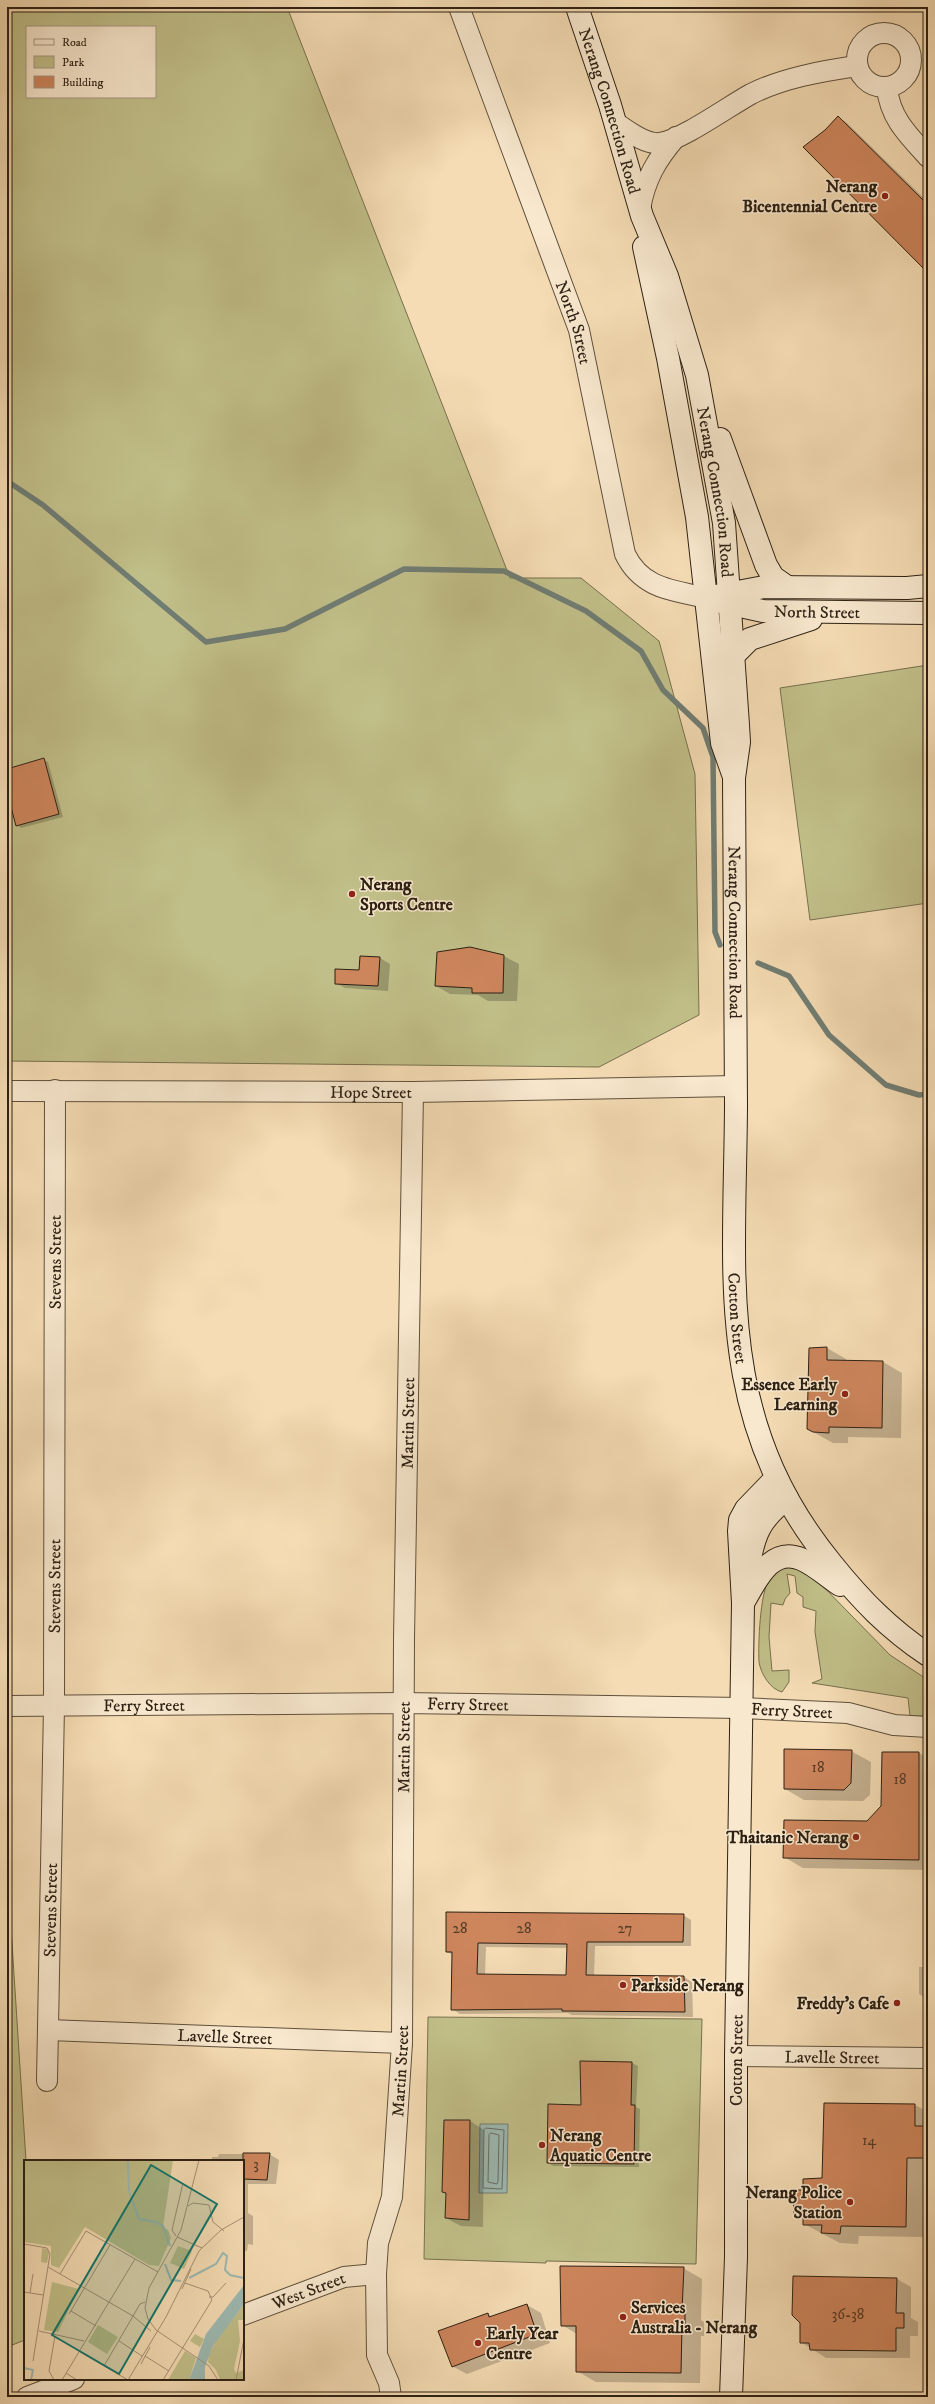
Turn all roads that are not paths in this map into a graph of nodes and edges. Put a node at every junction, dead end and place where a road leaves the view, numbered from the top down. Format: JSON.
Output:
{"nodes":[{"id":1,"x":459,"y":7,"type":"edge"},
{"id":2,"x":578,"y":7,"type":"edge"},
{"id":3,"x":857,"y":66,"type":"junction"},
{"id":4,"x":887,"y":88,"type":"junction"},
{"id":5,"x":616,"y":123,"type":"junction"},
{"id":6,"x":676,"y":137,"type":"junction"},
{"id":7,"x":928,"y":157,"type":"edge"},
{"id":8,"x":641,"y":212,"type":"junction"},
{"id":9,"x":697,"y":376,"type":"junction"},
{"id":10,"x":786,"y":586,"type":"junction"},
{"id":11,"x":928,"y":586,"type":"edge"},
{"id":12,"x":707,"y":598,"type":"junction"},
{"id":13,"x":730,"y":599,"type":"junction"},
{"id":14,"x":836,"y":612,"type":"junction"},
{"id":15,"x":928,"y":613,"type":"edge"},
{"id":16,"x":734,"y":655,"type":"junction"},
{"id":17,"x":734,"y":778,"type":"junction"},
{"id":18,"x":736,"y":1086,"type":"junction"},
{"id":19,"x":55,"y":1090,"type":"junction"},
{"id":20,"x":7,"y":1091,"type":"edge"},
{"id":21,"x":412,"y":1092,"type":"junction"},
{"id":22,"x":776,"y":1478,"type":"junction"},
{"id":23,"x":787,"y":1498,"type":"junction"},
{"id":24,"x":858,"y":1596,"type":"junction"},
{"id":25,"x":743,"y":1603,"type":"junction"},
{"id":26,"x":918,"y":1645,"type":"edge"},
{"id":27,"x":928,"y":1654,"type":"edge"},
{"id":28,"x":403,"y":1703,"type":"junction"},
{"id":29,"x":7,"y":1706,"type":"edge"},
{"id":30,"x":54,"y":1706,"type":"junction"},
{"id":31,"x":742,"y":1708,"type":"junction"},
{"id":32,"x":928,"y":1727,"type":"edge"},
{"id":33,"x":48,"y":2030,"type":"junction"},
{"id":34,"x":402,"y":2044,"type":"junction"},
{"id":35,"x":736,"y":2056,"type":"junction"},
{"id":36,"x":928,"y":2058,"type":"edge"},
{"id":37,"x":47,"y":2081,"type":"dead end"},
{"id":38,"x":376,"y":2274,"type":"junction"},
{"id":39,"x":244,"y":2315,"type":"edge"},
{"id":40,"x":72,"y":2380,"type":"edge"},
{"id":41,"x":29,"y":2397,"type":"edge"},
{"id":42,"x":391,"y":2397,"type":"edge"},
{"id":43,"x":732,"y":2397,"type":"edge"}],
"edges":[{"from":1,"to":12,"type":"street","name":"North Street"},
{"from":2,"to":5,"type":"main road","name":"Nerang Connection Road"},
{"from":3,"to":4,"type":"street"},
{"from":3,"to":4,"type":"street"},
{"from":3,"to":6,"type":"street"},
{"from":4,"to":7,"type":"street"},
{"from":5,"to":6,"type":"street"},
{"from":5,"to":8,"type":"main road","name":"Nerang Connection Road"},
{"from":6,"to":8,"type":"street"},
{"from":8,"to":9,"type":"main road","name":"Nerang Connection Road"},
{"from":8,"to":12,"type":"main road","name":"Nerang Connection Road"},
{"from":9,"to":10,"type":"main road"},
{"from":9,"to":13,"type":"main road","name":"Nerang Connection Road"},
{"from":10,"to":11,"type":"main road","name":"North Street"},
{"from":10,"to":13,"type":"main road","name":"North Street"},
{"from":12,"to":13,"type":"main road","name":"North Street"},
{"from":12,"to":17,"type":"main road","name":"Nerang Connection Road"},
{"from":13,"to":14,"type":"main road","name":"North Street"},
{"from":13,"to":16,"type":"main road","name":"Nerang Connection Road"},
{"from":14,"to":15,"type":"main road","name":"North Street"},
{"from":14,"to":16,"type":"main road"},
{"from":16,"to":17,"type":"main road","name":"Nerang Connection Road"},
{"from":17,"to":18,"type":"main road","name":"Nerang Connection Road"},
{"from":18,"to":21,"type":"street","name":"Hope Street"},
{"from":18,"to":22,"type":"main road","name":"Cotton Street"},
{"from":19,"to":20,"type":"street","name":"Hope Street"},
{"from":19,"to":21,"type":"street","name":"Hope Street"},
{"from":19,"to":30,"type":"street","name":"Stevens Street"},
{"from":21,"to":28,"type":"street","name":"Martin Street"},
{"from":22,"to":23,"type":"main road"},
{"from":22,"to":25,"type":"main road","name":"Cotton Street"},
{"from":23,"to":24,"type":"main road"},
{"from":23,"to":25,"type":"main road","name":"Cotton Street"},
{"from":24,"to":25,"type":"main road"},
{"from":24,"to":26,"type":"main road"},
{"from":25,"to":31,"type":"main road","name":"Cotton Street"},
{"from":26,"to":27,"type":"main road"},
{"from":28,"to":30,"type":"street","name":"Ferry Street"},
{"from":28,"to":31,"type":"street","name":"Ferry Street"},
{"from":28,"to":34,"type":"street","name":"Martin Street"},
{"from":29,"to":30,"type":"street","name":"Ferry Street"},
{"from":30,"to":33,"type":"street","name":"Stevens Street"},
{"from":31,"to":32,"type":"street","name":"Ferry Street"},
{"from":31,"to":35,"type":"main road","name":"Cotton Street"},
{"from":33,"to":34,"type":"street","name":"Lavelle Street"},
{"from":33,"to":37,"type":"street","name":"Stevens Street"},
{"from":34,"to":38,"type":"street","name":"Martin Street"},
{"from":35,"to":36,"type":"street","name":"Lavelle Street"},
{"from":35,"to":43,"type":"main road","name":"Cotton Street"},
{"from":38,"to":39,"type":"street","name":"West Street"},
{"from":38,"to":42,"type":"street","name":"Martin Street"},
{"from":40,"to":41,"type":"street"}]}
